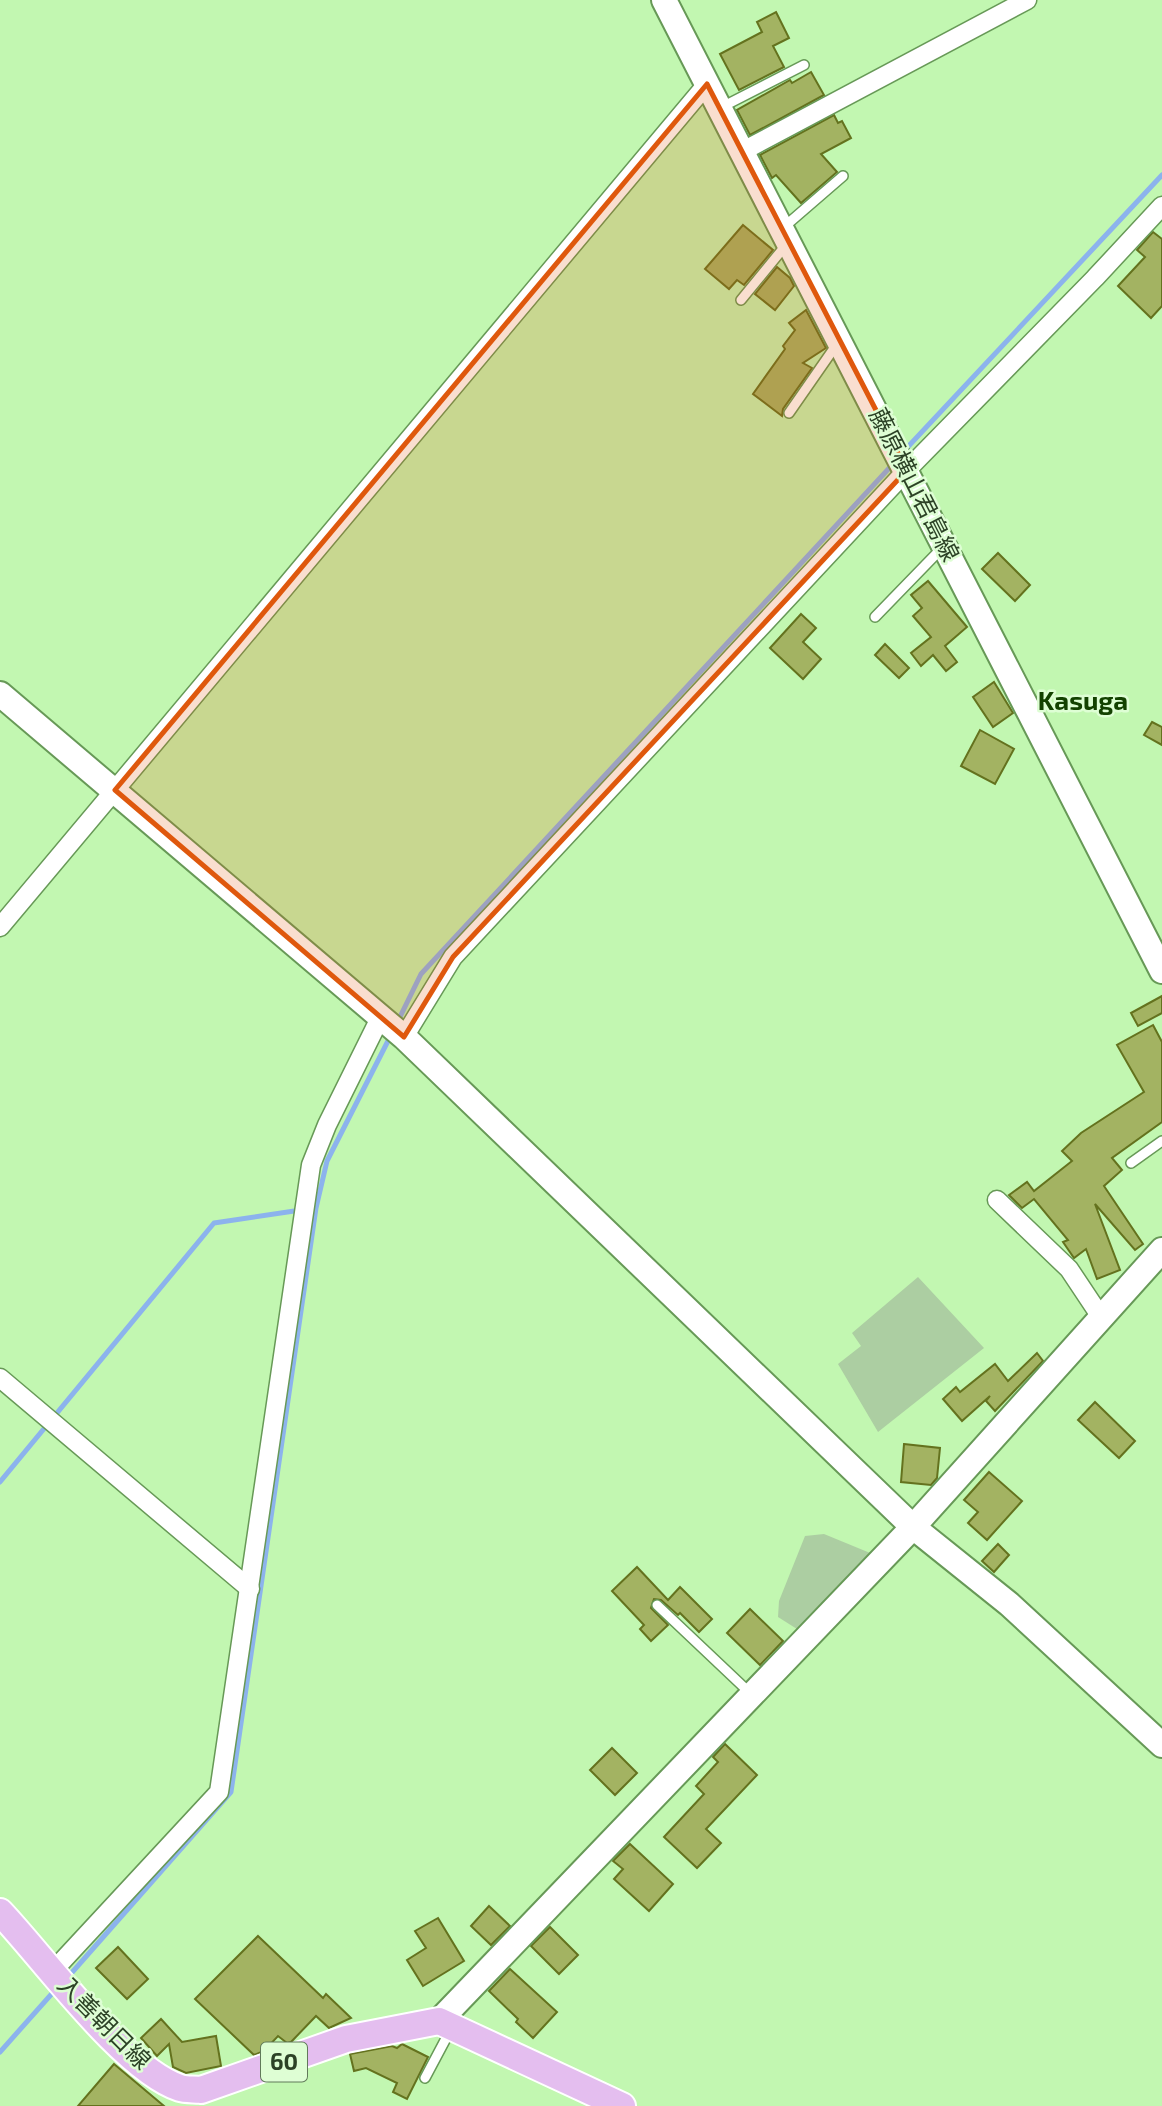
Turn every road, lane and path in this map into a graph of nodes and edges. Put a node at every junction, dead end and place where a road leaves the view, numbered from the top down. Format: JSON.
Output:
{"nodes":[{"id":1,"x":664,"y":0,"type":"edge"},
{"id":2,"x":1027,"y":0,"type":"edge"},
{"id":3,"x":804,"y":65,"type":"dead end"},
{"id":4,"x":707,"y":84,"type":"junction"},
{"id":5,"x":719,"y":108,"type":"junction"},
{"id":6,"x":743,"y":151,"type":"junction"},
{"id":7,"x":843,"y":176,"type":"dead end"},
{"id":8,"x":1162,"y":206,"type":"edge"},
{"id":9,"x":786,"y":235,"type":"junction"},
{"id":10,"x":741,"y":300,"type":"dead end"},
{"id":11,"x":840,"y":340,"type":"junction"},
{"id":12,"x":789,"y":413,"type":"dead end"},
{"id":13,"x":907,"y":470,"type":"junction"},
{"id":14,"x":945,"y":545,"type":"junction"},
{"id":15,"x":876,"y":617,"type":"dead end"},
{"id":16,"x":0,"y":694,"type":"edge"},
{"id":17,"x":115,"y":790,"type":"junction"},
{"id":18,"x":0,"y":927,"type":"edge"},
{"id":19,"x":1162,"y":971,"type":"edge"},
{"id":20,"x":381,"y":1016,"type":"junction"},
{"id":21,"x":404,"y":1037,"type":"junction"},
{"id":22,"x":1162,"y":1141,"type":"edge"},
{"id":23,"x":1131,"y":1163,"type":"dead end"},
{"id":24,"x":997,"y":1200,"type":"dead end"},
{"id":25,"x":1162,"y":1250,"type":"edge"},
{"id":26,"x":1101,"y":1317,"type":"junction"},
{"id":27,"x":0,"y":1378,"type":"edge"},
{"id":28,"x":913,"y":1527,"type":"junction"},
{"id":29,"x":250,"y":1589,"type":"junction"},
{"id":30,"x":657,"y":1605,"type":"dead end"},
{"id":31,"x":752,"y":1695,"type":"junction"},
{"id":32,"x":1162,"y":1745,"type":"edge"},
{"id":33,"x":0,"y":1912,"type":"edge"},
{"id":34,"x":52,"y":1972,"type":"junction"},
{"id":35,"x":446,"y":2024,"type":"junction"},
{"id":36,"x":425,"y":2078,"type":"dead end"},
{"id":37,"x":196,"y":2098,"type":"edge"},
{"id":38,"x":622,"y":2106,"type":"edge"}],
"edges":[{"from":1,"to":4,"type":"street","name":"藤原横山君島線"},
{"from":2,"to":6,"type":"street"},
{"from":3,"to":5,"type":"lane"},
{"from":4,"to":5,"type":"street","name":"藤原横山君島線"},
{"from":4,"to":17,"type":"street"},
{"from":5,"to":6,"type":"street","name":"藤原横山君島線"},
{"from":6,"to":9,"type":"street","name":"藤原横山君島線"},
{"from":7,"to":9,"type":"lane"},
{"from":8,"to":13,"type":"street"},
{"from":9,"to":10,"type":"lane"},
{"from":9,"to":11,"type":"street","name":"藤原横山君島線"},
{"from":11,"to":12,"type":"lane"},
{"from":11,"to":13,"type":"street","name":"藤原横山君島線"},
{"from":13,"to":14,"type":"street","name":"藤原横山君島線"},
{"from":13,"to":21,"type":"street"},
{"from":14,"to":15,"type":"lane"},
{"from":14,"to":19,"type":"street","name":"藤原横山君島線"},
{"from":16,"to":17,"type":"street"},
{"from":17,"to":18,"type":"street"},
{"from":17,"to":20,"type":"street"},
{"from":20,"to":21,"type":"street"},
{"from":20,"to":29,"type":"street"},
{"from":21,"to":28,"type":"street"},
{"from":22,"to":23,"type":"lane"},
{"from":24,"to":26,"type":"street"},
{"from":25,"to":26,"type":"street"},
{"from":26,"to":28,"type":"street"},
{"from":27,"to":29,"type":"street"},
{"from":28,"to":31,"type":"street"},
{"from":28,"to":32,"type":"street"},
{"from":29,"to":34,"type":"street"},
{"from":30,"to":31,"type":"lane"},
{"from":31,"to":35,"type":"street"},
{"from":33,"to":34,"type":"main road","name":"入善朝日線","number":"60"},
{"from":34,"to":37,"type":"main road","name":"入善朝日線","number":"60"},
{"from":35,"to":36,"type":"lane"},
{"from":35,"to":37,"type":"main road","name":"入善朝日線","number":"60"},
{"from":35,"to":38,"type":"main road"}]}
